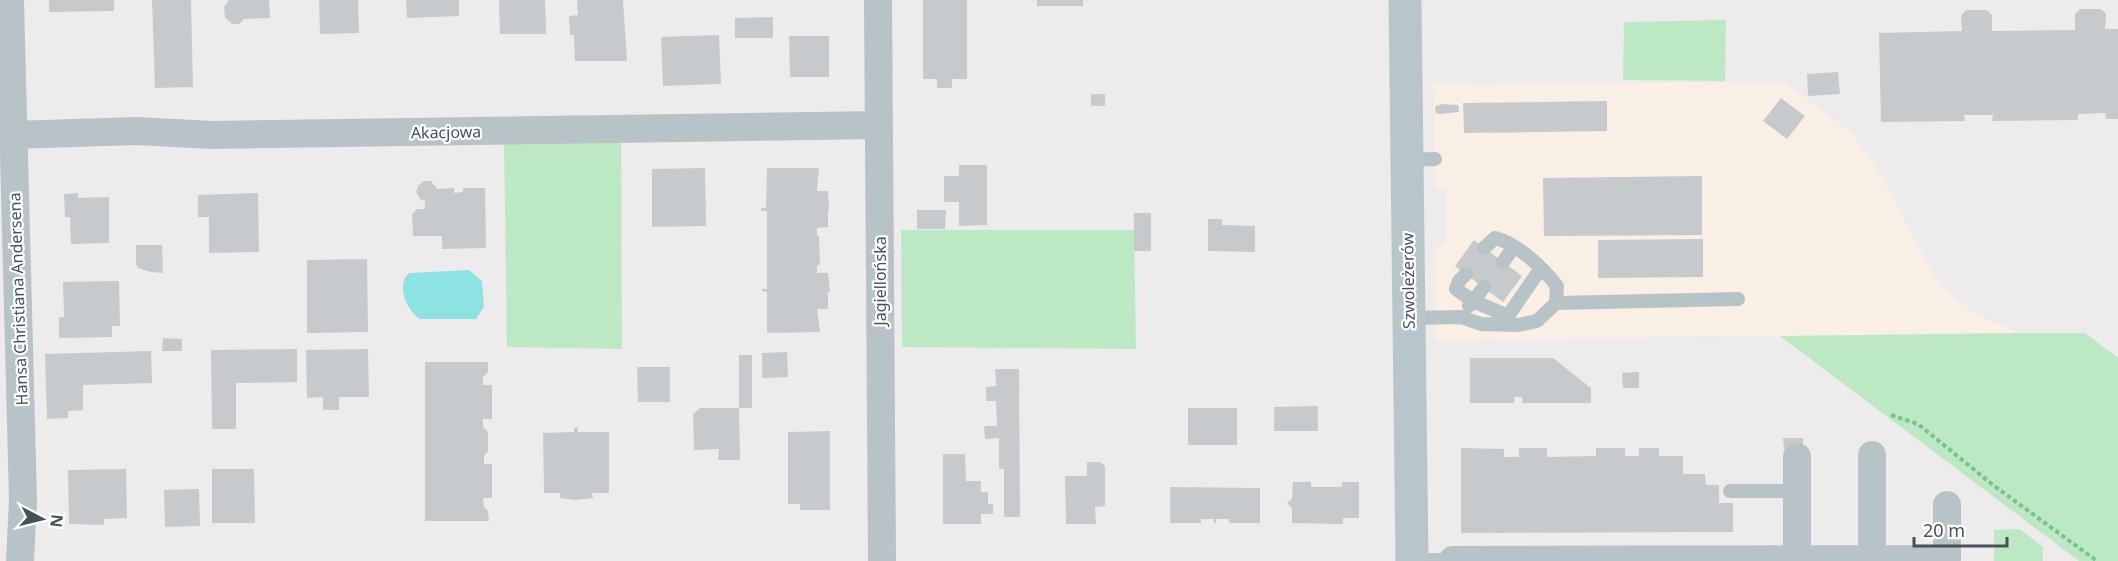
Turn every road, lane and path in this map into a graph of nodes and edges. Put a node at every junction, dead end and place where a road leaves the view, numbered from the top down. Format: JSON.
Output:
{"nodes":[{"id":1,"x":10,"y":0,"type":"edge"},
{"id":2,"x":878,"y":0,"type":"edge"},
{"id":3,"x":1405,"y":0,"type":"edge"},
{"id":4,"x":879,"y":126,"type":"junction"},
{"id":5,"x":13,"y":135,"type":"junction"},
{"id":6,"x":1514,"y":247,"type":"junction"},
{"id":7,"x":1484,"y":248,"type":"dead end"},
{"id":8,"x":1503,"y":262,"type":"dead end"},
{"id":9,"x":1541,"y":268,"type":"junction"},
{"id":10,"x":1466,"y":274,"type":"dead end"},
{"id":11,"x":1484,"y":287,"type":"dead end"},
{"id":12,"x":1738,"y":299,"type":"dead end"},
{"id":13,"x":1473,"y":301,"type":"junction"},
{"id":14,"x":1556,"y":303,"type":"junction"},
{"id":15,"x":1461,"y":317,"type":"junction"},
{"id":16,"x":1409,"y":318,"type":"junction"},
{"id":17,"x":1891,"y":415,"type":"dead end"},
{"id":18,"x":1872,"y":455,"type":"dead end"},
{"id":19,"x":1797,"y":457,"type":"dead end"},
{"id":20,"x":1730,"y":491,"type":"dead end"},
{"id":21,"x":1797,"y":491,"type":"junction"},
{"id":22,"x":1947,"y":505,"type":"dead end"},
{"id":23,"x":1797,"y":559,"type":"junction"},
{"id":24,"x":1872,"y":559,"type":"junction"},
{"id":25,"x":1453,"y":560,"type":"edge"},
{"id":26,"x":20,"y":561,"type":"edge"},
{"id":27,"x":882,"y":561,"type":"edge"},
{"id":28,"x":1412,"y":561,"type":"edge"},
{"id":29,"x":2097,"y":561,"type":"edge"}],
"edges":[{"from":1,"to":5,"type":"street","name":"Hansa Christiana Andersena"},
{"from":2,"to":4,"type":"street","name":"Jagiellońska"},
{"from":3,"to":16,"type":"street","name":"Szwoleżerów"},
{"from":4,"to":5,"type":"street","name":"Akacjowa"},
{"from":4,"to":27,"type":"street","name":"Jagiellońska"},
{"from":5,"to":26,"type":"street","name":"Hansa Christiana Andersena"},
{"from":6,"to":7,"type":"lane"},
{"from":6,"to":8,"type":"lane"},
{"from":6,"to":9,"type":"lane"},
{"from":9,"to":13,"type":"lane"},
{"from":9,"to":14,"type":"lane"},
{"from":10,"to":13,"type":"lane"},
{"from":11,"to":13,"type":"lane"},
{"from":12,"to":14,"type":"lane"},
{"from":13,"to":15,"type":"lane"},
{"from":14,"to":15,"type":"lane"},
{"from":15,"to":16,"type":"lane"},
{"from":16,"to":28,"type":"street","name":"Szwoleżerów"},
{"from":17,"to":29,"type":"path"},
{"from":18,"to":24,"type":"street"},
{"from":19,"to":21,"type":"street"},
{"from":20,"to":21,"type":"lane"},
{"from":21,"to":23,"type":"street"},
{"from":22,"to":24,"type":"street"},
{"from":23,"to":24,"type":"street"},
{"from":23,"to":25,"type":"street"},
{"from":25,"to":28,"type":"lane"}]}
